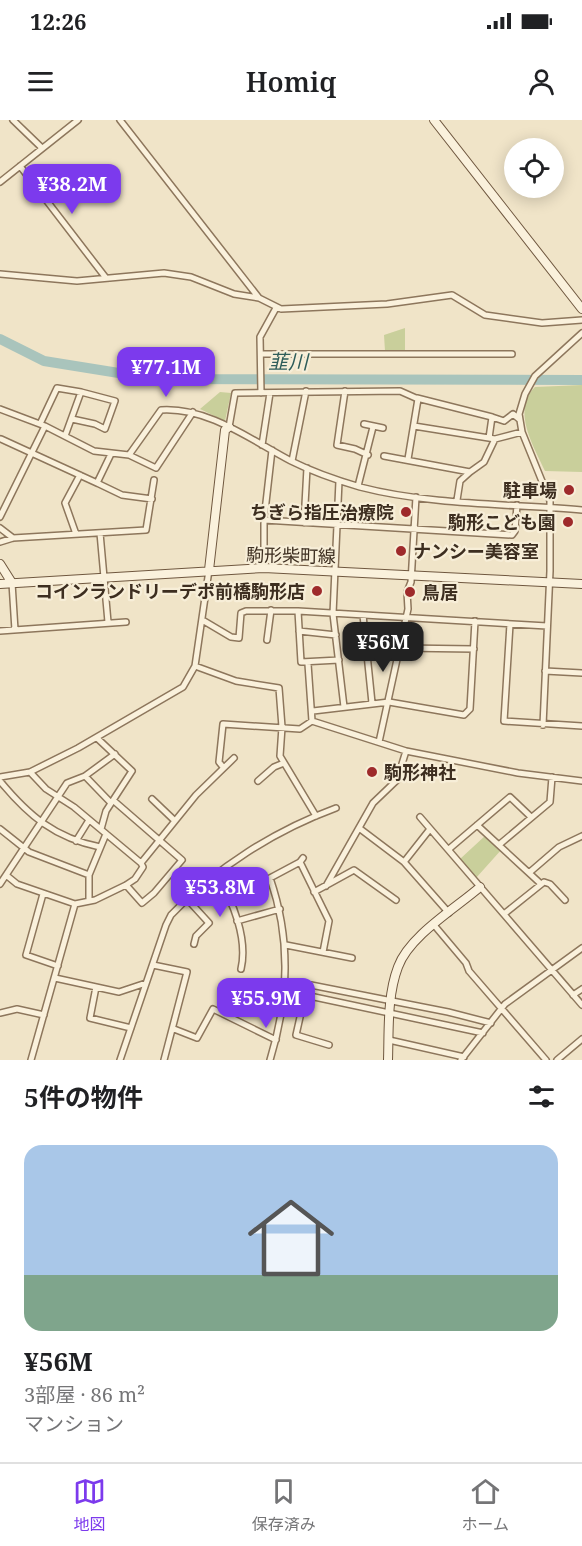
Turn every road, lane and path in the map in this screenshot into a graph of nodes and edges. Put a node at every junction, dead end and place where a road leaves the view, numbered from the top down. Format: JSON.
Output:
{"nodes":[{"id":1,"x":13,"y":120,"type":"edge"},
{"id":2,"x":78,"y":120,"type":"edge"},
{"id":3,"x":120,"y":120,"type":"edge"},
{"id":4,"x":434,"y":120,"type":"edge"},
{"id":5,"x":42,"y":148,"type":"junction"},
{"id":6,"x":20,"y":166,"type":"junction"},
{"id":7,"x":0,"y":182,"type":"edge"},
{"id":8,"x":0,"y":274,"type":"edge"},
{"id":9,"x":106,"y":278,"type":"junction"},
{"id":10,"x":259,"y":298,"type":"junction"},
{"id":11,"x":581,"y":306,"type":"edge"},
{"id":12,"x":276,"y":308,"type":"junction"},
{"id":13,"x":582,"y":321,"type":"edge"},
{"id":14,"x":581,"y":336,"type":"edge"},
{"id":15,"x":261,"y":354,"type":"junction"},
{"id":16,"x":512,"y":354,"type":"dead end"},
{"id":17,"x":262,"y":389,"type":"junction"},
{"id":18,"x":306,"y":391,"type":"junction"},
{"id":19,"x":345,"y":391,"type":"junction"},
{"id":20,"x":81,"y":393,"type":"junction"},
{"id":21,"x":270,"y":393,"type":"junction"},
{"id":22,"x":417,"y":398,"type":"junction"},
{"id":23,"x":0,"y":409,"type":"edge"},
{"id":24,"x":193,"y":412,"type":"junction"},
{"id":25,"x":492,"y":417,"type":"junction"},
{"id":26,"x":72,"y":419,"type":"junction"},
{"id":27,"x":519,"y":419,"type":"junction"},
{"id":28,"x":364,"y":424,"type":"dead end"},
{"id":29,"x":42,"y":425,"type":"junction"},
{"id":30,"x":414,"y":426,"type":"junction"},
{"id":31,"x":229,"y":427,"type":"junction"},
{"id":32,"x":373,"y":427,"type":"junction"},
{"id":33,"x":382,"y":428,"type":"dead end"},
{"id":34,"x":522,"y":432,"type":"junction"},
{"id":35,"x":65,"y":436,"type":"junction"},
{"id":36,"x":492,"y":438,"type":"junction"},
{"id":37,"x":0,"y":440,"type":"edge"},
{"id":38,"x":262,"y":445,"type":"junction"},
{"id":39,"x":272,"y":450,"type":"junction"},
{"id":40,"x":32,"y":452,"type":"junction"},
{"id":41,"x":111,"y":454,"type":"junction"},
{"id":42,"x":129,"y":455,"type":"junction"},
{"id":43,"x":368,"y":455,"type":"junction"},
{"id":44,"x":384,"y":456,"type":"dead end"},
{"id":45,"x":408,"y":459,"type":"junction"},
{"id":46,"x":292,"y":461,"type":"junction"},
{"id":47,"x":307,"y":468,"type":"junction"},
{"id":48,"x":470,"y":472,"type":"junction"},
{"id":49,"x":80,"y":475,"type":"junction"},
{"id":50,"x":154,"y":480,"type":"dead end"},
{"id":51,"x":339,"y":481,"type":"junction"},
{"id":52,"x":97,"y":483,"type":"junction"},
{"id":53,"x":358,"y":486,"type":"junction"},
{"id":54,"x":416,"y":497,"type":"junction"},
{"id":55,"x":152,"y":499,"type":"junction"},
{"id":56,"x":457,"y":500,"type":"junction"},
{"id":57,"x":517,"y":505,"type":"junction"},
{"id":58,"x":550,"y":507,"type":"junction"},
{"id":59,"x":582,"y":510,"type":"edge"},
{"id":60,"x":0,"y":517,"type":"edge"},
{"id":61,"x":264,"y":520,"type":"junction"},
{"id":62,"x":304,"y":523,"type":"junction"},
{"id":63,"x":337,"y":524,"type":"junction"},
{"id":64,"x":0,"y":528,"type":"edge"},
{"id":65,"x":414,"y":529,"type":"junction"},
{"id":66,"x":100,"y":533,"type":"junction"},
{"id":67,"x":76,"y":534,"type":"junction"},
{"id":68,"x":13,"y":538,"type":"junction"},
{"id":69,"x":0,"y":542,"type":"edge"},
{"id":70,"x":0,"y":564,"type":"edge"},
{"id":71,"x":264,"y":568,"type":"junction"},
{"id":72,"x":210,"y":570,"type":"junction"},
{"id":73,"x":335,"y":570,"type":"junction"},
{"id":74,"x":411,"y":574,"type":"junction"},
{"id":75,"x":103,"y":577,"type":"junction"},
{"id":76,"x":549,"y":582,"type":"junction"},
{"id":77,"x":12,"y":583,"type":"junction"},
{"id":78,"x":0,"y":584,"type":"edge"},
{"id":79,"x":582,"y":584,"type":"edge"},
{"id":80,"x":270,"y":610,"type":"junction"},
{"id":81,"x":298,"y":611,"type":"junction"},
{"id":82,"x":333,"y":614,"type":"junction"},
{"id":83,"x":363,"y":615,"type":"junction"},
{"id":84,"x":406,"y":617,"type":"junction"},
{"id":85,"x":204,"y":621,"type":"junction"},
{"id":86,"x":474,"y":621,"type":"junction"},
{"id":87,"x":108,"y":622,"type":"junction"},
{"id":88,"x":126,"y":622,"type":"dead end"},
{"id":89,"x":510,"y":624,"type":"junction"},
{"id":90,"x":547,"y":626,"type":"junction"},
{"id":91,"x":15,"y":630,"type":"junction"},
{"id":92,"x":0,"y":631,"type":"edge"},
{"id":93,"x":299,"y":631,"type":"junction"},
{"id":94,"x":336,"y":635,"type":"junction"},
{"id":95,"x":267,"y":640,"type":"dead end"},
{"id":96,"x":401,"y":648,"type":"junction"},
{"id":97,"x":474,"y":649,"type":"junction"},
{"id":98,"x":339,"y":660,"type":"junction"},
{"id":99,"x":308,"y":664,"type":"junction"},
{"id":100,"x":195,"y":666,"type":"junction"},
{"id":101,"x":545,"y":671,"type":"junction"},
{"id":102,"x":582,"y":673,"type":"edge"},
{"id":103,"x":389,"y":702,"type":"junction"},
{"id":104,"x":372,"y":703,"type":"junction"},
{"id":105,"x":344,"y":707,"type":"junction"},
{"id":106,"x":313,"y":711,"type":"junction"},
{"id":107,"x":312,"y":720,"type":"junction"},
{"id":108,"x":543,"y":724,"type":"junction"},
{"id":109,"x":582,"y":726,"type":"edge"},
{"id":110,"x":282,"y":727,"type":"junction"},
{"id":111,"x":97,"y":738,"type":"junction"},
{"id":112,"x":379,"y":742,"type":"junction"},
{"id":113,"x":406,"y":751,"type":"junction"},
{"id":114,"x":115,"y":754,"type":"junction"},
{"id":115,"x":234,"y":758,"type":"dead end"},
{"id":116,"x":284,"y":763,"type":"junction"},
{"id":117,"x":223,"y":766,"type":"junction"},
{"id":118,"x":30,"y":772,"type":"junction"},
{"id":119,"x":85,"y":776,"type":"junction"},
{"id":120,"x":552,"y":777,"type":"junction"},
{"id":121,"x":0,"y":779,"type":"edge"},
{"id":122,"x":258,"y":781,"type":"dead end"},
{"id":123,"x":582,"y":781,"type":"edge"},
{"id":124,"x":57,"y":796,"type":"junction"},
{"id":125,"x":152,"y":799,"type":"dead end"},
{"id":126,"x":112,"y":802,"type":"junction"},
{"id":127,"x":336,"y":808,"type":"dead end"},
{"id":128,"x":316,"y":816,"type":"junction"},
{"id":129,"x":420,"y":817,"type":"dead end"},
{"id":130,"x":531,"y":817,"type":"junction"},
{"id":131,"x":89,"y":820,"type":"junction"},
{"id":132,"x":174,"y":820,"type":"junction"},
{"id":133,"x":40,"y":822,"type":"junction"},
{"id":134,"x":477,"y":825,"type":"junction"},
{"id":135,"x":359,"y":828,"type":"junction"},
{"id":136,"x":0,"y":829,"type":"edge"},
{"id":137,"x":100,"y":829,"type":"junction"},
{"id":138,"x":430,"y":829,"type":"junction"},
{"id":139,"x":106,"y":834,"type":"junction"},
{"id":140,"x":582,"y":836,"type":"edge"},
{"id":141,"x":160,"y":840,"type":"junction"},
{"id":142,"x":76,"y":841,"type":"junction"},
{"id":143,"x":500,"y":844,"type":"junction"},
{"id":144,"x":100,"y":847,"type":"junction"},
{"id":145,"x":24,"y":849,"type":"junction"},
{"id":146,"x":448,"y":849,"type":"junction"},
{"id":147,"x":404,"y":862,"type":"junction"},
{"id":148,"x":141,"y":863,"type":"junction"},
{"id":149,"x":530,"y":872,"type":"junction"},
{"id":150,"x":6,"y":875,"type":"junction"},
{"id":151,"x":89,"y":875,"type":"junction"},
{"id":152,"x":217,"y":876,"type":"junction"},
{"id":153,"x":0,"y":884,"type":"edge"},
{"id":154,"x":541,"y":884,"type":"junction"},
{"id":155,"x":126,"y":885,"type":"junction"},
{"id":156,"x":326,"y":886,"type":"junction"},
{"id":157,"x":480,"y":886,"type":"junction"},
{"id":158,"x":314,"y":892,"type":"junction"},
{"id":159,"x":43,"y":894,"type":"junction"},
{"id":160,"x":188,"y":900,"type":"junction"},
{"id":161,"x":396,"y":900,"type":"dead end"},
{"id":162,"x":565,"y":900,"type":"dead end"},
{"id":163,"x":89,"y":901,"type":"junction"},
{"id":164,"x":75,"y":904,"type":"junction"},
{"id":165,"x":280,"y":909,"type":"junction"},
{"id":166,"x":449,"y":913,"type":"junction"},
{"id":167,"x":504,"y":914,"type":"junction"},
{"id":168,"x":237,"y":921,"type":"junction"},
{"id":169,"x":434,"y":925,"type":"junction"},
{"id":170,"x":194,"y":944,"type":"dead end"},
{"id":171,"x":286,"y":945,"type":"junction"},
{"id":172,"x":582,"y":948,"type":"edge"},
{"id":173,"x":323,"y":952,"type":"junction"},
{"id":174,"x":352,"y":958,"type":"dead end"},
{"id":175,"x":153,"y":965,"type":"junction"},
{"id":176,"x":58,"y":966,"type":"junction"},
{"id":177,"x":551,"y":968,"type":"junction"},
{"id":178,"x":241,"y":969,"type":"dead end"},
{"id":179,"x":55,"y":978,"type":"junction"},
{"id":180,"x":146,"y":983,"type":"junction"},
{"id":181,"x":311,"y":985,"type":"dead end"},
{"id":182,"x":96,"y":987,"type":"junction"},
{"id":183,"x":582,"y":989,"type":"edge"},
{"id":184,"x":305,"y":995,"type":"junction"},
{"id":185,"x":573,"y":995,"type":"junction"},
{"id":186,"x":390,"y":1001,"type":"junction"},
{"id":187,"x":283,"y":1003,"type":"junction"},
{"id":188,"x":582,"y":1005,"type":"edge"},
{"id":189,"x":501,"y":1008,"type":"junction"},
{"id":190,"x":390,"y":1012,"type":"junction"},
{"id":191,"x":0,"y":1013,"type":"edge"},
{"id":192,"x":44,"y":1015,"type":"junction"},
{"id":193,"x":490,"y":1023,"type":"junction"},
{"id":194,"x":131,"y":1028,"type":"junction"},
{"id":195,"x":174,"y":1029,"type":"junction"},
{"id":196,"x":483,"y":1033,"type":"junction"},
{"id":197,"x":582,"y":1039,"type":"edge"},
{"id":198,"x":276,"y":1040,"type":"junction"},
{"id":199,"x":389,"y":1040,"type":"junction"},
{"id":200,"x":329,"y":1045,"type":"dead end"},
{"id":201,"x":463,"y":1058,"type":"edge"},
{"id":202,"x":31,"y":1060,"type":"edge"},
{"id":203,"x":120,"y":1060,"type":"edge"},
{"id":204,"x":164,"y":1060,"type":"edge"},
{"id":205,"x":270,"y":1060,"type":"edge"},
{"id":206,"x":388,"y":1060,"type":"edge"},
{"id":207,"x":546,"y":1060,"type":"edge"},
{"id":208,"x":557,"y":1060,"type":"edge"}],
"edges":[{"from":1,"to":5,"type":"street"},
{"from":2,"to":5,"type":"street"},
{"from":3,"to":10,"type":"street"},
{"from":4,"to":11,"type":"street"},
{"from":5,"to":6,"type":"street"},
{"from":6,"to":7,"type":"street"},
{"from":6,"to":9,"type":"street"},
{"from":8,"to":9,"type":"street"},
{"from":9,"to":10,"type":"street"},
{"from":10,"to":12,"type":"street"},
{"from":12,"to":13,"type":"street"},
{"from":12,"to":15,"type":"street"},
{"from":14,"to":27,"type":"street"},
{"from":15,"to":16,"type":"street"},
{"from":15,"to":17,"type":"street"},
{"from":17,"to":21,"type":"street"},
{"from":17,"to":31,"type":"street"},
{"from":18,"to":19,"type":"street"},
{"from":18,"to":21,"type":"street"},
{"from":18,"to":46,"type":"street"},
{"from":19,"to":22,"type":"street"},
{"from":19,"to":43,"type":"street"},
{"from":20,"to":26,"type":"street"},
{"from":20,"to":26,"type":"street"},
{"from":20,"to":29,"type":"street"},
{"from":21,"to":38,"type":"street"},
{"from":22,"to":25,"type":"street"},
{"from":22,"to":30,"type":"street"},
{"from":23,"to":29,"type":"street"},
{"from":24,"to":31,"type":"street"},
{"from":24,"to":42,"type":"street"},
{"from":24,"to":42,"type":"street"},
{"from":25,"to":27,"type":"street"},
{"from":25,"to":36,"type":"street"},
{"from":26,"to":35,"type":"street"},
{"from":27,"to":34,"type":"street"},
{"from":28,"to":32,"type":"street"},
{"from":29,"to":35,"type":"street"},
{"from":29,"to":40,"type":"street"},
{"from":30,"to":36,"type":"street"},
{"from":30,"to":45,"type":"street"},
{"from":31,"to":38,"type":"street"},
{"from":31,"to":72,"type":"street"},
{"from":32,"to":33,"type":"street"},
{"from":32,"to":43,"type":"street"},
{"from":34,"to":36,"type":"street"},
{"from":34,"to":58,"type":"street"},
{"from":35,"to":41,"type":"street"},
{"from":36,"to":48,"type":"street"},
{"from":37,"to":40,"type":"street"},
{"from":38,"to":39,"type":"street"},
{"from":39,"to":46,"type":"street"},
{"from":39,"to":61,"type":"street"},
{"from":40,"to":49,"type":"street"},
{"from":40,"to":60,"type":"street"},
{"from":41,"to":42,"type":"street"},
{"from":41,"to":52,"type":"street"},
{"from":43,"to":53,"type":"street"},
{"from":44,"to":45,"type":"street"},
{"from":45,"to":48,"type":"street"},
{"from":46,"to":47,"type":"street"},
{"from":47,"to":51,"type":"street"},
{"from":47,"to":62,"type":"street"},
{"from":48,"to":56,"type":"street"},
{"from":49,"to":52,"type":"street"},
{"from":49,"to":67,"type":"street"},
{"from":50,"to":55,"type":"street"},
{"from":51,"to":53,"type":"street"},
{"from":51,"to":63,"type":"street"},
{"from":52,"to":55,"type":"street"},
{"from":53,"to":54,"type":"street"},
{"from":54,"to":56,"type":"street"},
{"from":54,"to":65,"type":"street"},
{"from":55,"to":66,"type":"street"},
{"from":56,"to":57,"type":"street"},
{"from":57,"to":58,"type":"street"},
{"from":57,"to":65,"type":"street"},
{"from":58,"to":59,"type":"street"},
{"from":58,"to":76,"type":"street"},
{"from":61,"to":62,"type":"street"},
{"from":61,"to":71,"type":"street"},
{"from":62,"to":63,"type":"street"},
{"from":63,"to":65,"type":"street"},
{"from":63,"to":73,"type":"street"},
{"from":64,"to":68,"type":"street"},
{"from":65,"to":74,"type":"street"},
{"from":66,"to":67,"type":"street"},
{"from":66,"to":75,"type":"street"},
{"from":67,"to":68,"type":"street"},
{"from":68,"to":69,"type":"street"},
{"from":70,"to":77,"type":"street"},
{"from":71,"to":72,"type":"street","name":"駒形柴町線"},
{"from":71,"to":73,"type":"street","name":"駒形柴町線"},
{"from":72,"to":75,"type":"street","name":"駒形柴町線"},
{"from":72,"to":85,"type":"street"},
{"from":73,"to":74,"type":"street","name":"駒形柴町線"},
{"from":73,"to":82,"type":"street"},
{"from":74,"to":76,"type":"street","name":"駒形柴町線"},
{"from":74,"to":84,"type":"street"},
{"from":75,"to":77,"type":"street","name":"駒形柴町線"},
{"from":75,"to":87,"type":"street"},
{"from":76,"to":79,"type":"street","name":"駒形柴町線"},
{"from":76,"to":90,"type":"street"},
{"from":77,"to":78,"type":"street","name":"駒形柴町線"},
{"from":77,"to":91,"type":"street"},
{"from":80,"to":81,"type":"street"},
{"from":80,"to":85,"type":"street"},
{"from":80,"to":95,"type":"street"},
{"from":81,"to":82,"type":"street"},
{"from":81,"to":93,"type":"street"},
{"from":82,"to":83,"type":"street"},
{"from":82,"to":94,"type":"street"},
{"from":83,"to":84,"type":"street"},
{"from":83,"to":104,"type":"street"},
{"from":84,"to":86,"type":"street"},
{"from":84,"to":96,"type":"street"},
{"from":85,"to":100,"type":"street"},
{"from":86,"to":89,"type":"street"},
{"from":86,"to":97,"type":"street"},
{"from":87,"to":88,"type":"street"},
{"from":87,"to":91,"type":"street"},
{"from":89,"to":90,"type":"street"},
{"from":89,"to":108,"type":"street"},
{"from":90,"to":101,"type":"street"},
{"from":91,"to":92,"type":"street"},
{"from":93,"to":94,"type":"street"},
{"from":93,"to":99,"type":"street"},
{"from":94,"to":98,"type":"street"},
{"from":96,"to":97,"type":"street"},
{"from":96,"to":103,"type":"street"},
{"from":97,"to":103,"type":"street"},
{"from":98,"to":99,"type":"street"},
{"from":98,"to":105,"type":"street"},
{"from":99,"to":106,"type":"street"},
{"from":100,"to":110,"type":"street"},
{"from":100,"to":111,"type":"street"},
{"from":101,"to":102,"type":"street"},
{"from":101,"to":108,"type":"street"},
{"from":103,"to":104,"type":"street"},
{"from":103,"to":112,"type":"street"},
{"from":104,"to":105,"type":"street"},
{"from":105,"to":106,"type":"street"},
{"from":106,"to":107,"type":"street"},
{"from":107,"to":110,"type":"street"},
{"from":107,"to":112,"type":"street"},
{"from":108,"to":109,"type":"street"},
{"from":110,"to":116,"type":"street"},
{"from":110,"to":117,"type":"street"},
{"from":111,"to":114,"type":"street"},
{"from":111,"to":118,"type":"street"},
{"from":112,"to":113,"type":"street"},
{"from":113,"to":120,"type":"street"},
{"from":113,"to":135,"type":"street"},
{"from":114,"to":119,"type":"street"},
{"from":114,"to":126,"type":"street"},
{"from":115,"to":117,"type":"street"},
{"from":116,"to":122,"type":"street"},
{"from":116,"to":128,"type":"street"},
{"from":117,"to":132,"type":"street"},
{"from":118,"to":121,"type":"street"},
{"from":118,"to":124,"type":"street"},
{"from":119,"to":124,"type":"street"},
{"from":119,"to":126,"type":"street"},
{"from":120,"to":123,"type":"street"},
{"from":120,"to":130,"type":"street"},
{"from":121,"to":133,"type":"street"},
{"from":124,"to":131,"type":"street"},
{"from":124,"to":133,"type":"street"},
{"from":125,"to":132,"type":"street"},
{"from":126,"to":137,"type":"street"},
{"from":126,"to":141,"type":"street"},
{"from":127,"to":128,"type":"street"},
{"from":128,"to":152,"type":"street"},
{"from":129,"to":138,"type":"street"},
{"from":130,"to":134,"type":"street"},
{"from":130,"to":143,"type":"street"},
{"from":131,"to":137,"type":"street"},
{"from":131,"to":142,"type":"street"},
{"from":132,"to":141,"type":"street"},
{"from":133,"to":142,"type":"street"},
{"from":133,"to":145,"type":"street"},
{"from":134,"to":143,"type":"street"},
{"from":134,"to":146,"type":"street"},
{"from":135,"to":147,"type":"street"},
{"from":135,"to":156,"type":"street"},
{"from":136,"to":145,"type":"street"},
{"from":137,"to":139,"type":"street"},
{"from":138,"to":146,"type":"street"},
{"from":138,"to":147,"type":"street"},
{"from":139,"to":144,"type":"street"},
{"from":139,"to":148,"type":"street"},
{"from":140,"to":149,"type":"street"},
{"from":141,"to":148,"type":"street"},
{"from":141,"to":155,"type":"street"},
{"from":142,"to":144,"type":"street"},
{"from":143,"to":149,"type":"street"},
{"from":144,"to":151,"type":"street"},
{"from":145,"to":150,"type":"street"},
{"from":145,"to":151,"type":"street"},
{"from":146,"to":157,"type":"street"},
{"from":147,"to":166,"type":"street"},
{"from":148,"to":155,"type":"street"},
{"from":149,"to":154,"type":"street"},
{"from":150,"to":153,"type":"street"},
{"from":150,"to":159,"type":"street"},
{"from":151,"to":163,"type":"street"},
{"from":152,"to":160,"type":"street"},
{"from":152,"to":168,"type":"street"},
{"from":154,"to":162,"type":"street"},
{"from":154,"to":167,"type":"street"},
{"from":155,"to":163,"type":"street"},
{"from":156,"to":158,"type":"street"},
{"from":156,"to":161,"type":"street"},
{"from":157,"to":166,"type":"street"},
{"from":157,"to":167,"type":"street"},
{"from":158,"to":165,"type":"street"},
{"from":158,"to":173,"type":"street"},
{"from":159,"to":164,"type":"street"},
{"from":159,"to":176,"type":"street"},
{"from":160,"to":170,"type":"street"},
{"from":160,"to":175,"type":"street"},
{"from":163,"to":164,"type":"street"},
{"from":164,"to":176,"type":"street"},
{"from":165,"to":168,"type":"street"},
{"from":165,"to":171,"type":"street"},
{"from":166,"to":169,"type":"street"},
{"from":167,"to":177,"type":"street"},
{"from":168,"to":178,"type":"street"},
{"from":169,"to":186,"type":"street"},
{"from":169,"to":189,"type":"street"},
{"from":171,"to":173,"type":"street"},
{"from":171,"to":187,"type":"street"},
{"from":172,"to":177,"type":"street"},
{"from":173,"to":174,"type":"street"},
{"from":175,"to":180,"type":"street"},
{"from":175,"to":195,"type":"street"},
{"from":176,"to":179,"type":"street"},
{"from":177,"to":185,"type":"street"},
{"from":177,"to":189,"type":"street"},
{"from":179,"to":182,"type":"street"},
{"from":179,"to":192,"type":"street"},
{"from":180,"to":182,"type":"street"},
{"from":180,"to":194,"type":"street"},
{"from":181,"to":186,"type":"street"},
{"from":182,"to":194,"type":"street"},
{"from":183,"to":185,"type":"street"},
{"from":184,"to":187,"type":"street"},
{"from":184,"to":190,"type":"street"},
{"from":184,"to":200,"type":"street"},
{"from":185,"to":188,"type":"street"},
{"from":186,"to":190,"type":"street"},
{"from":186,"to":193,"type":"street"},
{"from":187,"to":198,"type":"street"},
{"from":189,"to":193,"type":"street"},
{"from":189,"to":207,"type":"street"},
{"from":190,"to":196,"type":"street"},
{"from":190,"to":199,"type":"street"},
{"from":191,"to":192,"type":"street"},
{"from":192,"to":202,"type":"street"},
{"from":193,"to":196,"type":"street"},
{"from":194,"to":203,"type":"street"},
{"from":195,"to":198,"type":"street"},
{"from":195,"to":204,"type":"street"},
{"from":196,"to":201,"type":"street"},
{"from":197,"to":208,"type":"street"},
{"from":198,"to":205,"type":"street"},
{"from":199,"to":201,"type":"street"},
{"from":199,"to":206,"type":"street"}]}
